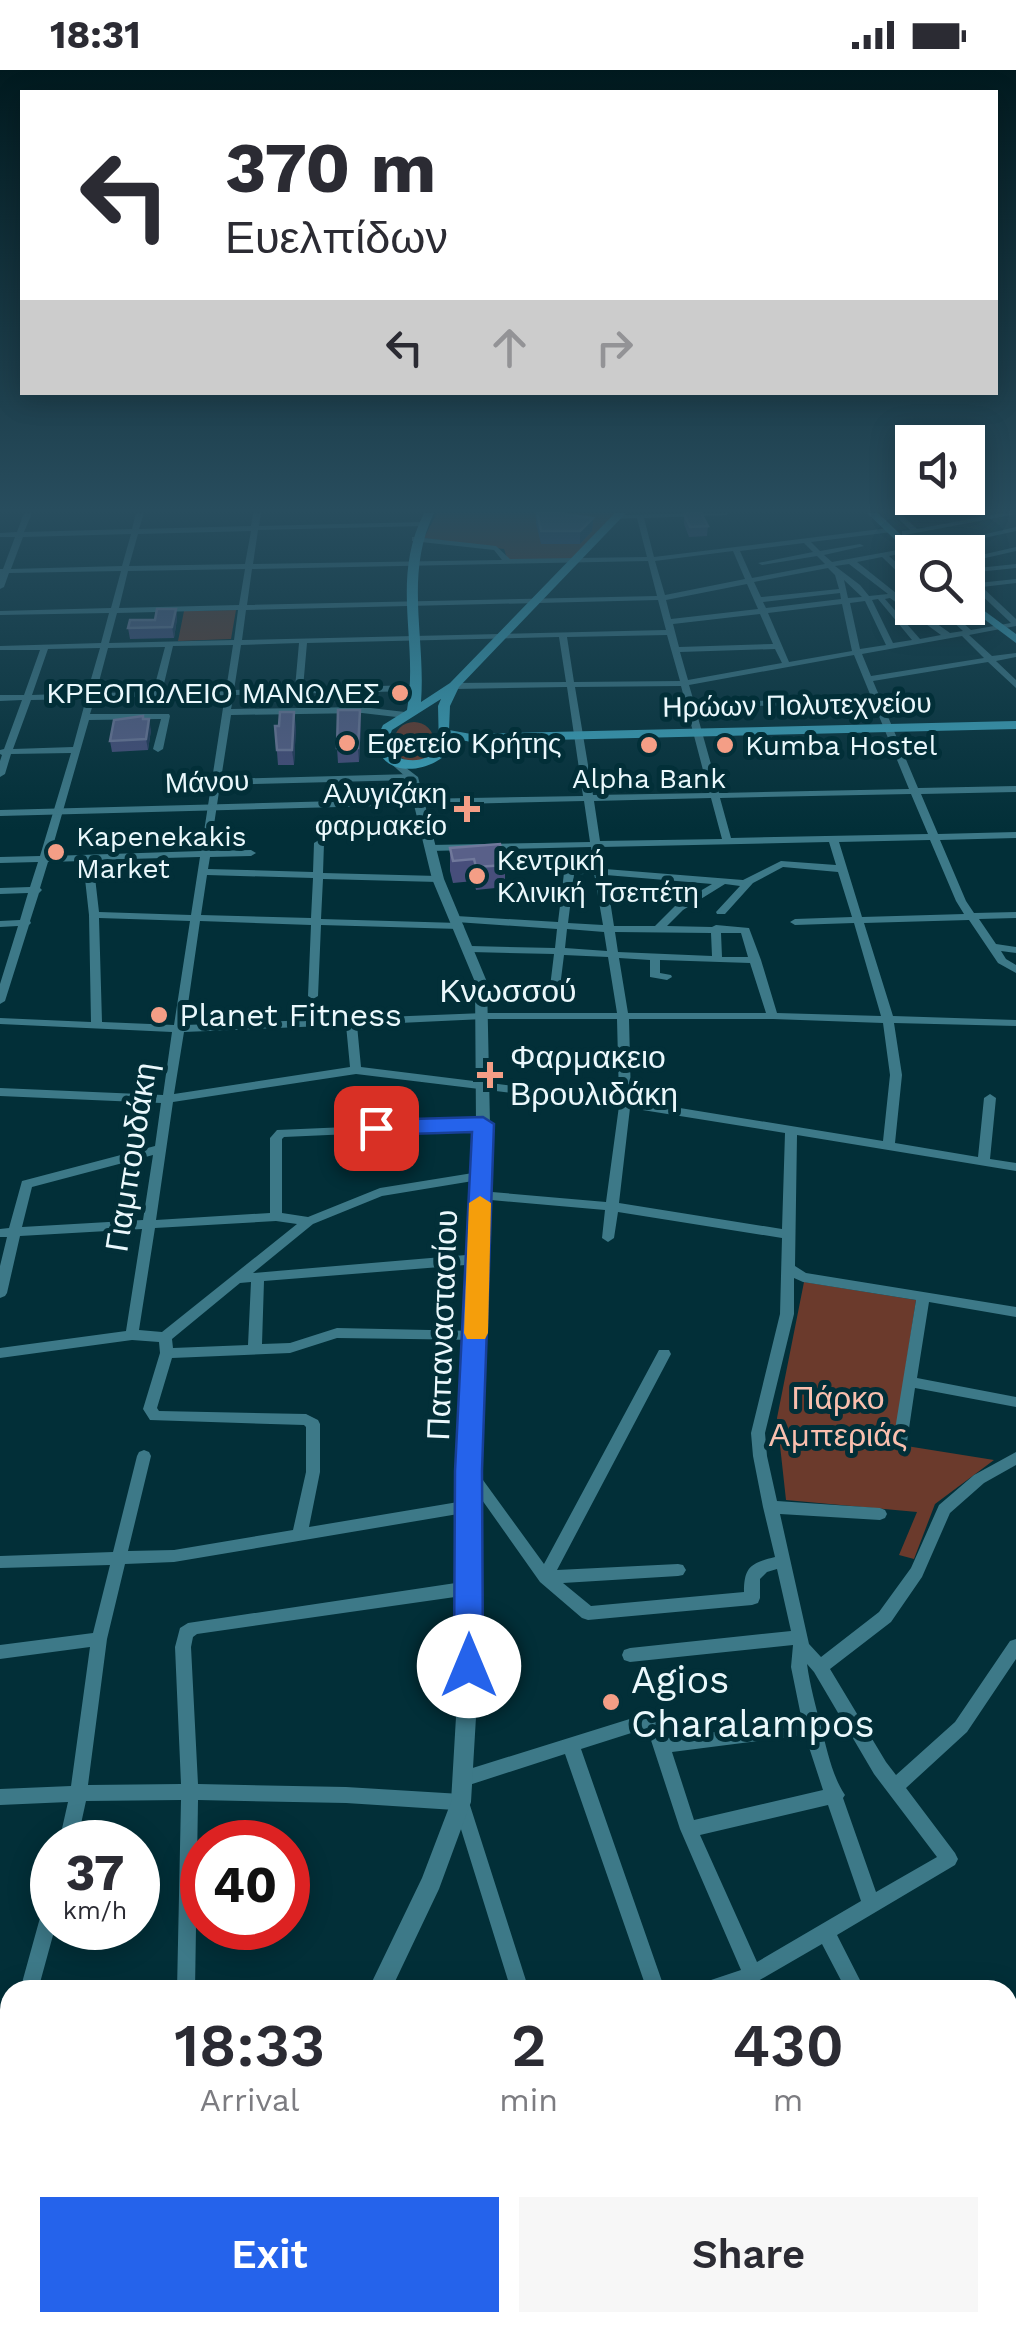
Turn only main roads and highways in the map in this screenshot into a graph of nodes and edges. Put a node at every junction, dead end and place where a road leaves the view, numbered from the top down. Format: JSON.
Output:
{"nodes":[{"id":1,"x":413,"y":619,"type":"edge"},
{"id":2,"x":518,"y":619,"type":"edge"},
{"id":3,"x":987,"y":619,"type":"edge"},
{"id":4,"x":1016,"y":640,"type":"edge"},
{"id":5,"x":454,"y":686,"type":"junction"},
{"id":6,"x":416,"y":688,"type":"junction"},
{"id":7,"x":432,"y":699,"type":"junction"},
{"id":8,"x":443,"y":710,"type":"junction"},
{"id":9,"x":400,"y":719,"type":"junction"},
{"id":10,"x":1016,"y":727,"type":"edge"},
{"id":11,"x":444,"y":738,"type":"junction"}],
"edges":[{"from":1,"to":6,"type":"main road"},
{"from":2,"to":5,"type":"main road"},
{"from":3,"to":4,"type":"main road"},
{"from":5,"to":7,"type":"main road"},
{"from":5,"to":8,"type":"main road"},
{"from":6,"to":7,"type":"main road"},
{"from":6,"to":9,"type":"main road"},
{"from":7,"to":8,"type":"main road"},
{"from":7,"to":9,"type":"main road"},
{"from":8,"to":11,"type":"main road"},
{"from":9,"to":11,"type":"main road"},
{"from":9,"to":11,"type":"main road"},
{"from":10,"to":11,"type":"main road"}]}
